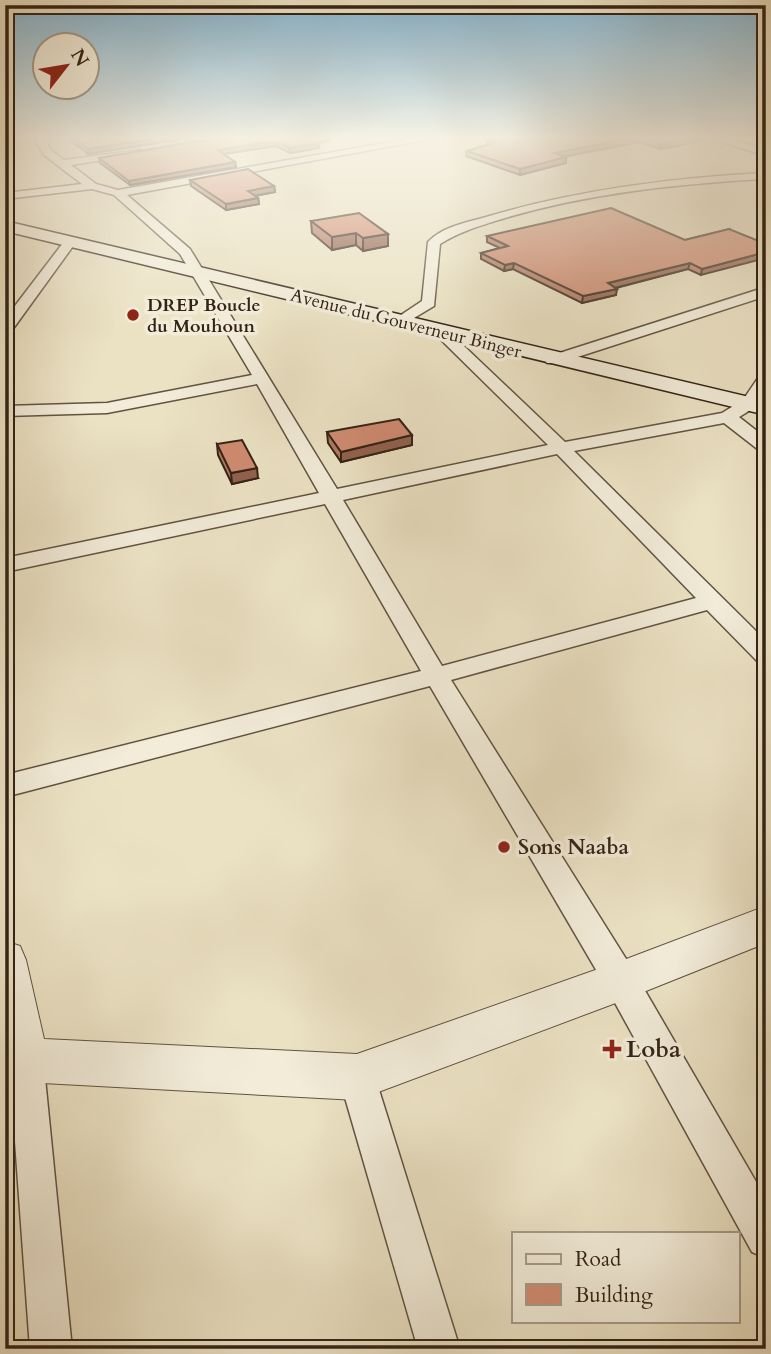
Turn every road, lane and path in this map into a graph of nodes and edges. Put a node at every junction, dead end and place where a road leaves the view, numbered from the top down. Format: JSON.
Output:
{"nodes":[{"id":1,"x":127,"y":201,"type":"edge"},
{"id":2,"x":572,"y":201,"type":"edge"},
{"id":3,"x":5,"y":226,"type":"edge"},
{"id":4,"x":70,"y":242,"type":"junction"},
{"id":5,"x":194,"y":270,"type":"junction"},
{"id":6,"x":766,"y":292,"type":"edge"},
{"id":7,"x":399,"y":321,"type":"junction"},
{"id":8,"x":5,"y":330,"type":"edge"},
{"id":9,"x":441,"y":332,"type":"junction"},
{"id":10,"x":553,"y":360,"type":"junction"},
{"id":11,"x":262,"y":378,"type":"junction"},
{"id":12,"x":766,"y":378,"type":"edge"},
{"id":13,"x":757,"y":406,"type":"edge"},
{"id":14,"x":5,"y":411,"type":"edge"},
{"id":15,"x":727,"y":416,"type":"junction"},
{"id":16,"x":766,"y":447,"type":"edge"},
{"id":17,"x":561,"y":448,"type":"junction"},
{"id":18,"x":331,"y":496,"type":"junction"},
{"id":19,"x":5,"y":565,"type":"edge"},
{"id":20,"x":712,"y":601,"type":"junction"},
{"id":21,"x":766,"y":656,"type":"edge"},
{"id":22,"x":436,"y":676,"type":"junction"},
{"id":23,"x":5,"y":786,"type":"edge"},
{"id":24,"x":766,"y":924,"type":"edge"},
{"id":25,"x":5,"y":960,"type":"edge"},
{"id":26,"x":621,"y":982,"type":"junction"},
{"id":27,"x":15,"y":1059,"type":"edge"},
{"id":28,"x":358,"y":1077,"type":"junction"},
{"id":29,"x":766,"y":1238,"type":"edge"},
{"id":30,"x":51,"y":1349,"type":"edge"},
{"id":31,"x":439,"y":1349,"type":"edge"}],
"edges":[{"from":1,"to":5,"type":"street"},
{"from":2,"to":7,"type":"street"},
{"from":3,"to":4,"type":"main road","name":"Avenue du Gouverneur Binger"},
{"from":4,"to":5,"type":"main road","name":"Avenue du Gouverneur Binger"},
{"from":4,"to":8,"type":"street"},
{"from":5,"to":7,"type":"main road","name":"Avenue du Gouverneur Binger"},
{"from":5,"to":11,"type":"street"},
{"from":6,"to":10,"type":"street"},
{"from":7,"to":9,"type":"main road","name":"Avenue du Gouverneur Binger"},
{"from":9,"to":10,"type":"main road","name":"Avenue du Gouverneur Binger"},
{"from":9,"to":17,"type":"street"},
{"from":10,"to":13,"type":"main road","name":"Avenue du Gouverneur Binger"},
{"from":11,"to":14,"type":"street"},
{"from":11,"to":18,"type":"street"},
{"from":12,"to":13,"type":"street"},
{"from":13,"to":15,"type":"street"},
{"from":15,"to":16,"type":"street"},
{"from":15,"to":17,"type":"street"},
{"from":17,"to":18,"type":"street"},
{"from":17,"to":20,"type":"street"},
{"from":18,"to":19,"type":"street"},
{"from":18,"to":22,"type":"street"},
{"from":20,"to":21,"type":"street"},
{"from":20,"to":22,"type":"street"},
{"from":22,"to":23,"type":"street"},
{"from":22,"to":26,"type":"street"},
{"from":24,"to":26,"type":"street"},
{"from":25,"to":27,"type":"street"},
{"from":26,"to":28,"type":"street"},
{"from":26,"to":29,"type":"street"},
{"from":27,"to":28,"type":"street"},
{"from":27,"to":30,"type":"street"},
{"from":28,"to":31,"type":"street"}]}
